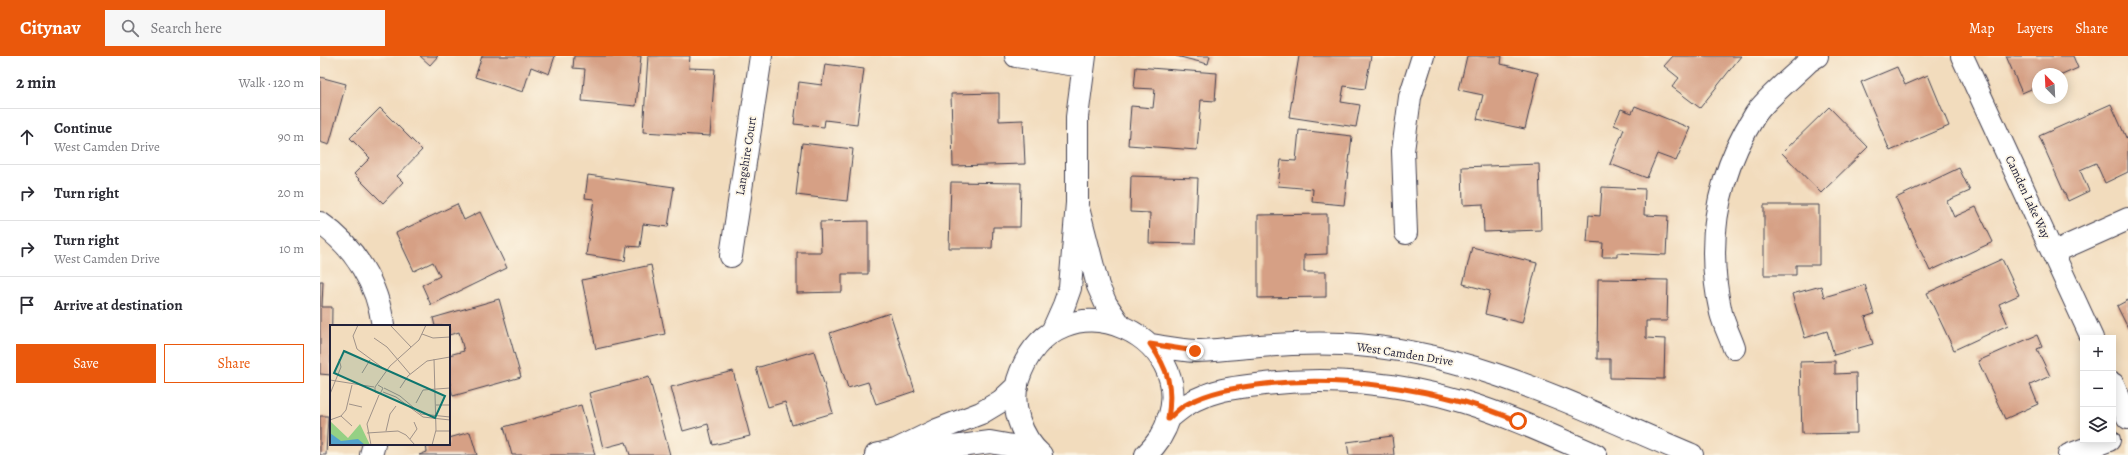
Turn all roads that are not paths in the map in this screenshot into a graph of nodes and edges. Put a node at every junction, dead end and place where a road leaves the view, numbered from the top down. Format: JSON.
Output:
{"nodes":[{"id":1,"x":761,"y":56,"type":"edge"},
{"id":2,"x":1016,"y":56,"type":"edge"},
{"id":3,"x":1423,"y":56,"type":"edge"},
{"id":4,"x":1817,"y":56,"type":"edge"},
{"id":5,"x":1962,"y":56,"type":"edge"},
{"id":6,"x":1084,"y":61,"type":"edge"},
{"id":7,"x":1076,"y":203,"type":"junction"},
{"id":8,"x":2128,"y":220,"type":"edge"},
{"id":9,"x":320,"y":223,"type":"edge"},
{"id":10,"x":1406,"y":233,"type":"dead end"},
{"id":11,"x":2054,"y":252,"type":"junction"},
{"id":12,"x":731,"y":256,"type":"dead end"},
{"id":13,"x":383,"y":325,"type":"edge"},
{"id":14,"x":1120,"y":325,"type":"junction"},
{"id":15,"x":1052,"y":332,"type":"junction"},
{"id":16,"x":2091,"y":335,"type":"edge"},
{"id":17,"x":1150,"y":344,"type":"junction"},
{"id":18,"x":1734,"y":348,"type":"dead end"},
{"id":19,"x":1017,"y":386,"type":"junction"},
{"id":20,"x":2116,"y":391,"type":"edge"},
{"id":21,"x":2128,"y":418,"type":"edge"},
{"id":22,"x":1168,"y":419,"type":"junction"},
{"id":23,"x":2128,"y":433,"type":"edge"},
{"id":24,"x":2116,"y":437,"type":"edge"},
{"id":25,"x":2101,"y":443,"type":"edge"},
{"id":26,"x":374,"y":445,"type":"edge"},
{"id":27,"x":886,"y":452,"type":"edge"},
{"id":28,"x":1038,"y":452,"type":"edge"},
{"id":29,"x":372,"y":455,"type":"edge"},
{"id":30,"x":1146,"y":455,"type":"edge"},
{"id":31,"x":1596,"y":455,"type":"edge"},
{"id":32,"x":1692,"y":455,"type":"edge"},
{"id":33,"x":2069,"y":455,"type":"edge"}],
"edges":[{"from":1,"to":12,"type":"street","name":"Langshire Court"},
{"from":2,"to":6,"type":"street"},
{"from":3,"to":10,"type":"street"},
{"from":4,"to":18,"type":"street"},
{"from":5,"to":11,"type":"street","name":"Camden Lake Way"},
{"from":6,"to":7,"type":"street"},
{"from":7,"to":14,"type":"street"},
{"from":7,"to":15,"type":"street"},
{"from":8,"to":11,"type":"street"},
{"from":9,"to":13,"type":"street"},
{"from":11,"to":16,"type":"street","name":"Camden Lake Way"},
{"from":14,"to":15,"type":"street"},
{"from":14,"to":17,"type":"street"},
{"from":15,"to":19,"type":"street"},
{"from":17,"to":22,"type":"street"},
{"from":17,"to":32,"type":"street","name":"West Camden Drive"},
{"from":19,"to":27,"type":"street"},
{"from":19,"to":28,"type":"street"},
{"from":20,"to":21,"type":"street"},
{"from":22,"to":30,"type":"street"},
{"from":22,"to":31,"type":"street"},
{"from":23,"to":24,"type":"street"},
{"from":25,"to":33,"type":"street"},
{"from":26,"to":29,"type":"street"},
{"from":27,"to":28,"type":"street"}]}
